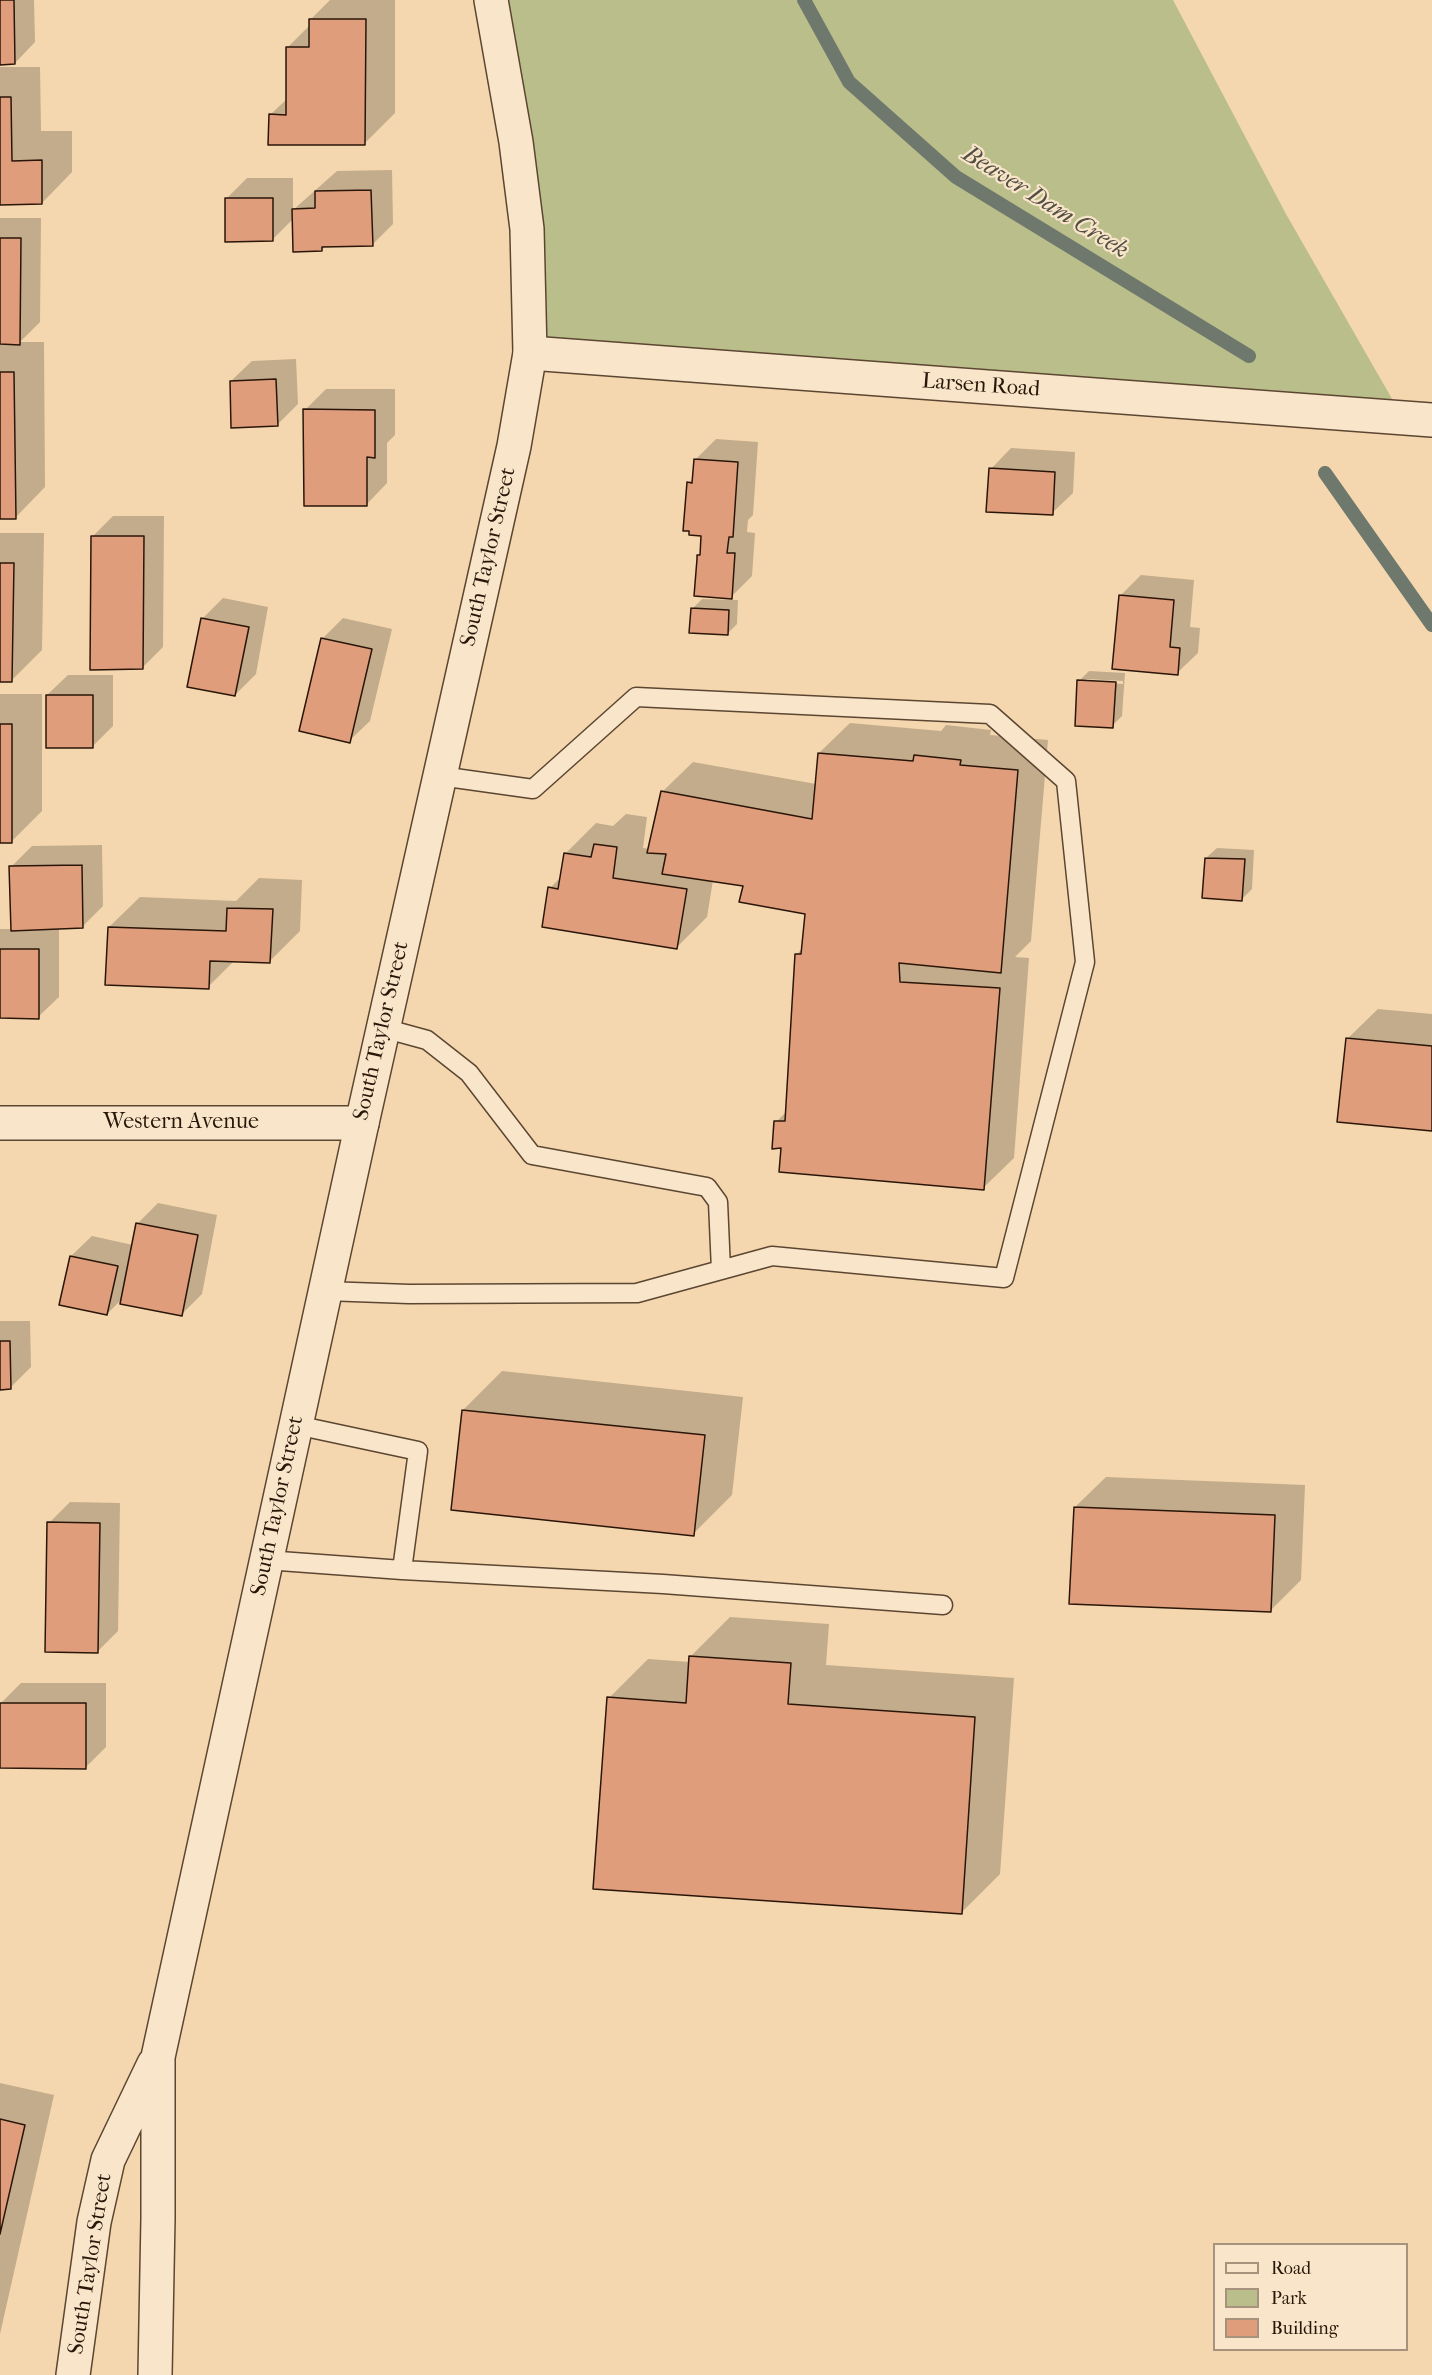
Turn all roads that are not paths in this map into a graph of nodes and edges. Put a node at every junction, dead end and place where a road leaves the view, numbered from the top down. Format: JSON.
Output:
{"nodes":[{"id":1,"x":491,"y":0,"type":"edge"},
{"id":2,"x":530,"y":353,"type":"junction"},
{"id":3,"x":1432,"y":420,"type":"edge"},
{"id":4,"x":440,"y":776,"type":"junction"},
{"id":5,"x":383,"y":1028,"type":"junction"},
{"id":6,"x":0,"y":1123,"type":"edge"},
{"id":7,"x":362,"y":1123,"type":"junction"},
{"id":8,"x":721,"y":1270,"type":"junction"},
{"id":9,"x":325,"y":1291,"type":"junction"},
{"id":10,"x":296,"y":1425,"type":"junction"},
{"id":11,"x":266,"y":1560,"type":"junction"},
{"id":12,"x":402,"y":1570,"type":"junction"},
{"id":13,"x":943,"y":1605,"type":"dead end"},
{"id":14,"x":158,"y":2057,"type":"junction"},
{"id":15,"x":73,"y":2375,"type":"edge"},
{"id":16,"x":155,"y":2375,"type":"edge"}],
"edges":[{"from":1,"to":2,"type":"street","name":"South Taylor Street"},
{"from":2,"to":3,"type":"street","name":"Larsen Road"},
{"from":2,"to":4,"type":"street","name":"South Taylor Street"},
{"from":4,"to":5,"type":"street","name":"South Taylor Street"},
{"from":4,"to":8,"type":"lane"},
{"from":5,"to":7,"type":"street","name":"South Taylor Street"},
{"from":5,"to":8,"type":"lane"},
{"from":6,"to":7,"type":"street","name":"Western Avenue"},
{"from":7,"to":9,"type":"street","name":"South Taylor Street"},
{"from":8,"to":9,"type":"lane"},
{"from":9,"to":10,"type":"street","name":"South Taylor Street"},
{"from":10,"to":11,"type":"street","name":"South Taylor Street"},
{"from":10,"to":12,"type":"lane"},
{"from":11,"to":12,"type":"lane"},
{"from":11,"to":14,"type":"street","name":"South Taylor Street"},
{"from":12,"to":13,"type":"lane"},
{"from":14,"to":15,"type":"street","name":"South Taylor Street"},
{"from":14,"to":16,"type":"street","name":"South Taylor Street"}]}
